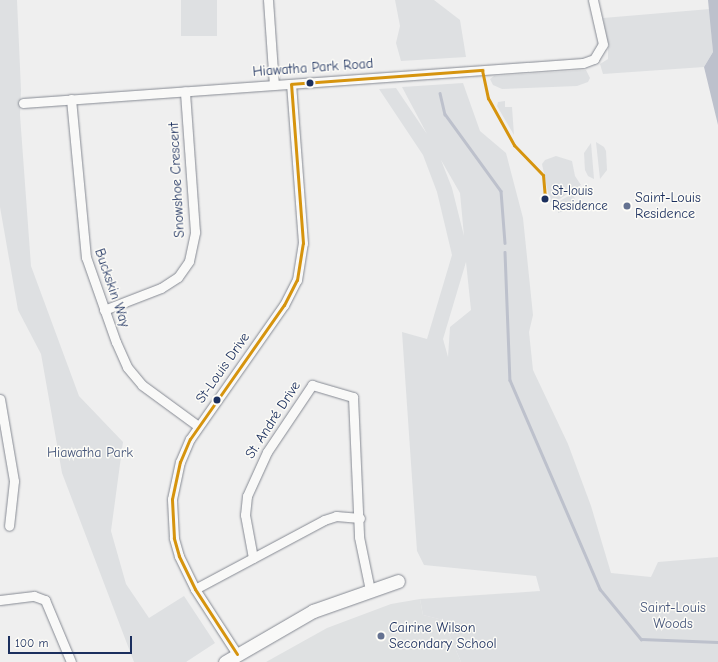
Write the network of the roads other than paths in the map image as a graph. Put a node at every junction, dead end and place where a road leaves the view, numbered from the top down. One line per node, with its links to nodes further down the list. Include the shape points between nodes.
1 (268, 0): 3 (street)
2 (593, 0): 4 (street, Hiawatha Park Road, via 602,34 600,51 594,59 584,63)
3 (274, 84): 4 (street, Hiawatha Park Road); 5 (street, Hiawatha Park Road)
4 (291, 84): 10 (street, St-Louis Drive, via 303,243 299,275 289,298)
5 (185, 91): 6 (street, Hiawatha Park Road); 8 (street, Snowshoe Crescent, via 195,232 189,261 178,277 161,288)
6 (71, 99): 7 (street, Hiawatha Park Road); 8 (street, Buckskin Way, via 82,237 88,267)
7 (23, 103)
8 (104, 310): 10 (street, Buckskin Way, via 127,367 134,376 154,395)
9 (0, 399): 12 (street, via 14,481)
10 (198, 426): 15 (street, St-Louis Drive, via 180,462 172,499 174,538 179,556)
11 (360, 518): 13 (street, via 336,516 324,520); 13 (street, St. André Drive, via 353,397 312,385 266,452 247,496 245,515); 16 (street, St. André Drive, via 359,537)
12 (9, 526)
13 (254, 558): 15 (street)
14 (398, 581): 16 (street)
15 (195, 589): 18 (street, St-Louis Drive)
16 (370, 590): 18 (street, via 312,610)
17 (0, 600): 19 (street, via 34,596 45,600)
18 (237, 654): 20 (street)
19 (71, 662)
20 (225, 662)

